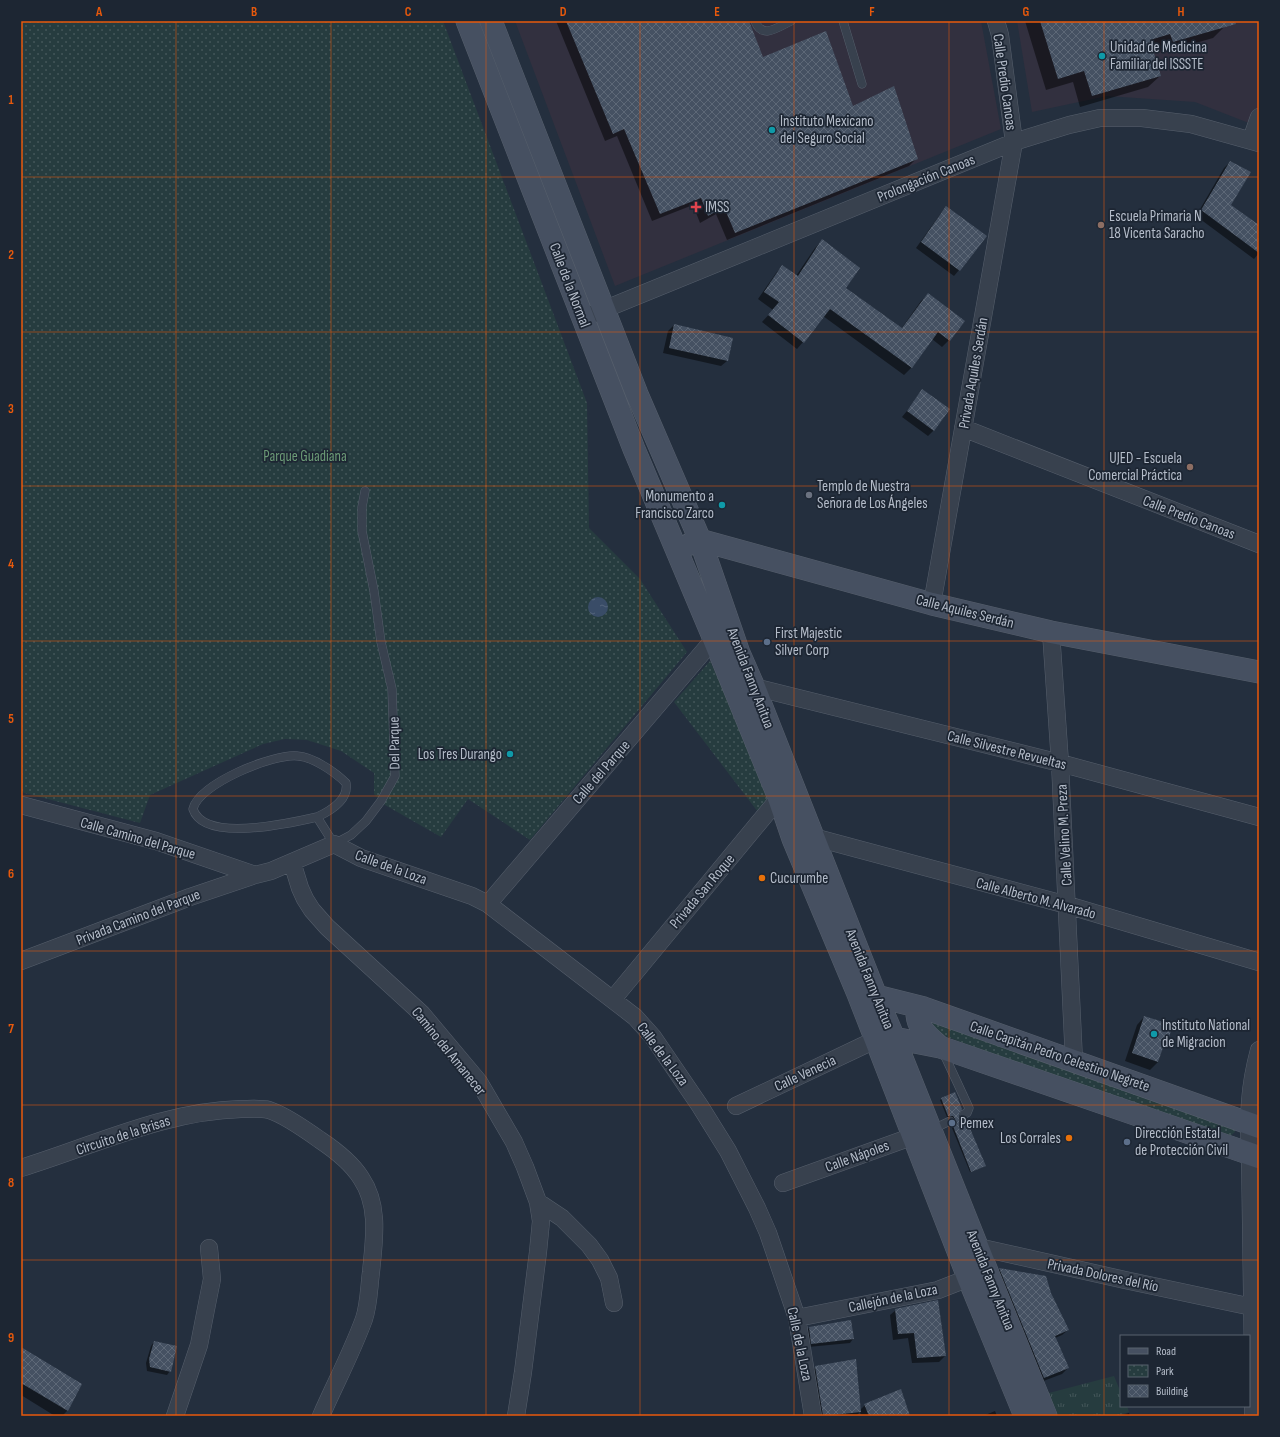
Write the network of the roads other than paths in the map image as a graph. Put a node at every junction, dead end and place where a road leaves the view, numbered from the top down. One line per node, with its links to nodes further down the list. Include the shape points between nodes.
1 (467, 21): 12 (main road, Calle de la Normal)
2 (491, 21): 11 (main road, Calle de la Normal)
3 (755, 21): 4 (lane, via 757,27 769,31)
4 (790, 21)
5 (843, 21): 7 (lane)
6 (996, 21): 10 (street, Calle Predio Canoas)
7 (862, 84)
8 (1259, 117): 9 (street)
9 (1255, 141): 10 (street, Prolongación Canoas, via 1191,124 1142,118 1100,118)
10 (1014, 142): 11 (street, Prolongación Canoas); 13 (street, Privada Aquiles Serdán)
11 (604, 309): 12 (street, Prolongación Canoas); 15 (main road, Calle de la Normal, via 637,394)
12 (583, 318): 17 (main road, Calle de la Normal)
13 (963, 428): 16 (street, Calle Predio Canoas); 18 (street, Privada Aquiles Serdán)
14 (365, 491): 30 (lane, Del Parque, via 362,531 381,642 392,689 395,776 366,821 351,835)
15 (700, 540): 17 (main road); 18 (main road, Calle Aquiles Serdán); 21 (main road, Avenida Fanny Anitua)
16 (1259, 544)
17 (675, 549): 20 (main road, Avenida Fanny Anitua)
18 (932, 604): 19 (main road, Calle Aquiles Serdán)
19 (1051, 632): 22 (main road, Calle Aquiles Serdán); 24 (street, Calle Velino M. Preza)
20 (714, 639): 21 (main road, via 729,642); 25 (main road, Avenida Fanny Anitua); 33 (street, Calle del Parque)
21 (739, 653): 23 (main road, Avenida Fanny Anitua)
22 (1259, 672)
23 (754, 687): 24 (street, Calle Silvestre Revueltas); 25 (main road, Avenida Fanny Anitua)
24 (1060, 763): 28 (street, Calle Silvestre Revueltas); 34 (street, Calle Velino M. Preza)
25 (785, 791): 29 (main road, Avenida Fanny Anitua); 37 (main road, Avenida Fanny Anitua, via 793,839); 38 (street, Privada San Roque)
26 (21, 805): 32 (street, Calle Camino del Parque, via 156,841)
27 (317, 817): 27 (lane, via 280,825 242,829 210,824 200,820 193,810 198,799 221,781 281,756 298,756 315,760 346,783 345,794 336,806); 30 (lane)
28 (1259, 817)
29 (813, 837): 34 (street, Calle Alberto M. Alvarado); 37 (main road, Avenida Fanny Anitua)
30 (334, 844): 31 (street); 33 (street, Calle de la Loza, via 361,858 472,896)
31 (292, 862): 32 (street); 52 (street, Camino del Amanecer, via 300,888 312,910 327,927 422,1014 478,1082 514,1142)
32 (255, 875): 35 (street, Privada Camino del Parque)
33 (488, 904): 38 (street, Calle de la Loza)
34 (1067, 905): 36 (street, Calle Alberto M. Alvarado); 43 (street, Calle Velino M. Preza)
35 (21, 961)
36 (1259, 962)
37 (867, 995): 39 (main road, Calle Capitán Pedro Celestino Negrete); 40 (main road, Avenida Fanny Anitua)
38 (613, 999): 59 (street, Calle de la Loza, via 635,1017 653,1037 689,1088 728,1151 768,1233)
39 (921, 1010): 40 (main road); 41 (main road, via 917,1018 919,1026); 43 (main road, Calle Capitán Pedro Celestino Negrete)
40 (886, 1035): 41 (main road, Calle Capitán Pedro Celestino Negrete); 44 (street, Calle Venecia); 48 (main road, Avenida Fanny Anitua)
41 (940, 1047): 45 (lane, via 969,1108); 49 (main road, Calle Capitán Pedro Celestino Negrete)
42 (1259, 1050): 47 (street, via 1249,1098)
43 (1074, 1061): 47 (main road, Calle Capitán Pedro Celestino Negrete)
44 (736, 1106)
45 (964, 1114)
46 (950, 1121): 48 (lane)
47 (1254, 1125): 49 (street)
48 (922, 1133): 51 (street, Calle Nápoles); 53 (main road, Avenida Fanny Anitua); 54 (main road, Avenida Fanny Anitua)
49 (1254, 1156): 58 (street)
50 (21, 1168): 61 (street, Circuito de la Brisas, via 144,1125 206,1111 241,1109 268,1110 291,1121 336,1151 361,1177 366,1186 373,1205 375,1225 364,1318)
51 (783, 1183)
52 (538, 1202): 57 (street, via 562,1218 589,1245 610,1278); 62 (street, Camino del Amanecer, via 541,1221 538,1252)
53 (955, 1242): 54 (street, Privada Dolores del Río); 56 (main road, Avenida Fanny Anitua)
54 (977, 1247): 56 (main road, Avenida Fanny Anitua); 58 (street, Privada Dolores del Río)
55 (209, 1248): 60 (street, via 212,1279 207,1304 198,1345)
56 (977, 1274): 59 (street, Callejón de la Loza, via 938,1290); 64 (main road, Avenida Fanny Anitua); 65 (main road, Avenida Fanny Anitua)
57 (614, 1304)
58 (1252, 1306): 66 (street)
59 (798, 1318): 63 (street, Calle de la Loza)
60 (175, 1416)
61 (320, 1416)
62 (516, 1416)
63 (813, 1416)
64 (1025, 1416)
65 (1046, 1416)
66 (1253, 1416)

